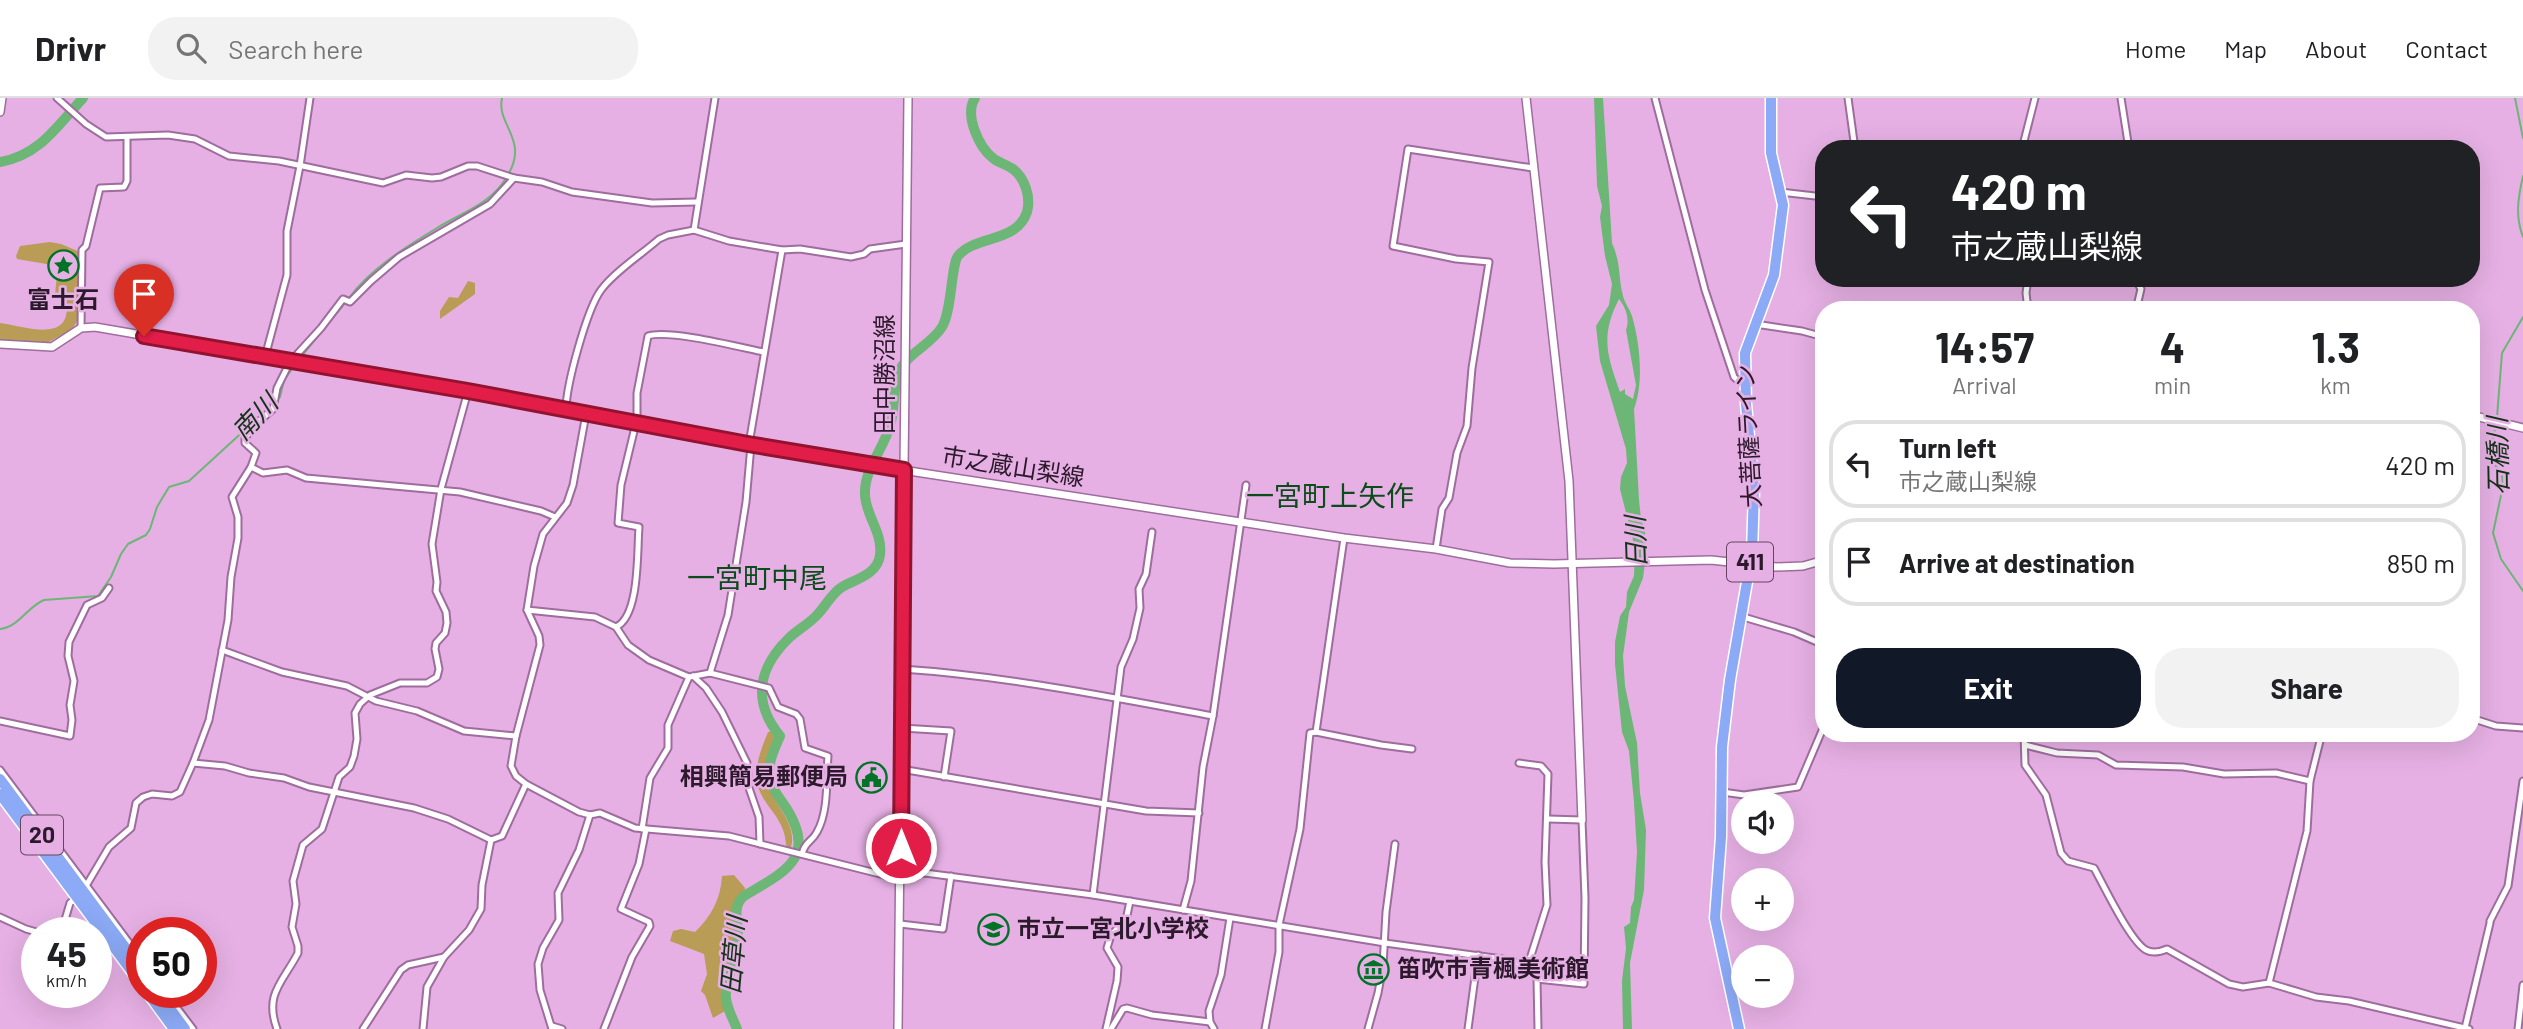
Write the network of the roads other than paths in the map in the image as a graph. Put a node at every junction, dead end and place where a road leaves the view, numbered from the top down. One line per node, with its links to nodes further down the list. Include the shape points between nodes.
1 (2, 98): 12 (main road)
2 (57, 98): 13 (street, via 106,137)
3 (310, 98): 17 (street)
4 (715, 98): 22 (street)
5 (908, 98): 24 (main road, 田中勝沼線)
6 (1526, 98): 18 (main road)
7 (1655, 98): 33 (street, via 1705,290 1734,377)
8 (1771, 98): 20 (highway, 大菩薩ライン / 411, via 1771,153)
9 (1848, 98): 14 (street)
10 (2035, 98): 15 (street)
11 (2121, 98): 16 (street)
12 (0, 112)
13 (127, 137): 17 (street, via 195,139 229,156); 27 (street, via 127,181 124,187 100,188 82,250)
14 (1854, 140)
15 (2024, 140)
16 (2128, 140)
17 (300, 166): 19 (street, via 383,183 405,175 441,177 468,166); 31 (street, via 287,231 287,275)
18 (1533, 168): 49 (street, via 1408,149 1393,246 1489,262 1467,426 1449,498 1442,509); 51 (main road, via 1567,463)
19 (514, 178): 22 (street, via 652,203); 32 (street, via 490,204 399,257 347,300)
20 (1780, 192): 21 (street); 26 (highway, 大菩薩ライン / 411, via 1783,205 1774,275)
21 (1815, 196)
22 (697, 202): 23 (street)
23 (694, 230): 25 (street); 35 (street, via 659,239 600,291 566,391)
24 (906, 244): 25 (street, via 851,257); 42 (main road, 田中勝沼線)
25 (782, 250): 30 (street)
26 (1755, 324): 28 (street); 33 (highway, 大菩薩ライン / 411, via 1745,352)
27 (81, 328): 29 (main road, via 52,347); 31 (main road, 市之蔵山梨線)
28 (1815, 335)
29 (0, 344)
30 (763, 352): 38 (street, via 708,340 648,336); 40 (street)
31 (265, 357): 32 (main road, 市之蔵山梨線)
32 (294, 362): 34 (main road, 市之蔵山梨線); 41 (street, via 277,388 273,409 245,438 256,453)
33 (1746, 387): 52 (highway, 大菩薩ライン / 411, via 1754,489)
34 (468, 391): 35 (main road, 市之蔵山梨線); 44 (street)
35 (566, 410): 36 (main road, 市之蔵山梨線)
36 (586, 414): 38 (main road, 市之蔵山梨線); 45 (street, via 573,485 567,503)
37 (2480, 417): 39 (main road)
38 (636, 423): 40 (main road, 市之蔵山梨線); 56 (street, via 621,485 618,523 639,527 634,595 627,619)
39 (2523, 428)
40 (750, 444): 42 (main road, 市之蔵山梨線); 60 (street, via 728,615)
41 (251, 467): 44 (street, via 263,473 287,470 328,481); 58 (street, via 232,497 238,517 237,538)
42 (904, 470): 46 (main road, 市之蔵山梨線); 59 (main road, 田中勝沼線)
43 (1246, 485): 46 (street)
44 (441, 489): 45 (street); 62 (street, via 432,554 436,591 447,623 436,643 437,677 427,683 400,683)
45 (555, 517): 54 (street, via 539,544)
46 (1241, 521): 48 (main road, 市之蔵山梨線); 64 (street)
47 (1152, 532): 63 (street, via 1139,589 1140,608 1121,667)
48 (1344, 538): 49 (main road, 市之蔵山梨線); 69 (street)
49 (1436, 549): 51 (main road, 市之蔵山梨線, via 1510,563)
50 (1815, 562): 52 (main road, 市之蔵山梨線)
51 (1573, 563): 52 (main road, 市之蔵山梨線, via 1711,560); 92 (main road)
52 (1750, 565): 55 (highway, 大菩薩ライン / 411)
53 (109, 588): 65 (street, via 102,598 87,605 69,642 74,681 71,736)
54 (527, 610): 56 (street, via 595,617); 70 (street, via 540,645)
55 (1740, 616): 57 (street); 86 (highway, 大菩薩ライン / 411, via 1722,747)
56 (616, 627): 61 (street, via 628,645 649,660)
57 (1815, 641)
58 (222, 650): 62 (street, via 282,672 347,686); 77 (street, via 209,720)
59 (902, 670): 63 (street, via 1035,683); 67 (main road, 田中勝沼線)
60 (710, 673): 61 (street); 97 (street, via 769,688 778,707 800,719 805,748 828,756 824,810 817,833 804,844)
61 (691, 676): 93 (street, via 668,725 668,748 650,778); 95 (street, via 706,688 722,712 747,763)
62 (367, 697): 70 (street, via 464,731); 85 (street, via 355,713 355,756)
63 (1117, 700): 64 (street); 88 (street)
64 (1213, 716): 89 (street)
65 (0, 721)
66 (2480, 721): 68 (street)
67 (902, 728): 78 (main road, 田中勝沼線); 80 (street, via 951,731)
68 (2523, 728)
69 (1316, 732): 75 (street); 108 (street, via 1310,733 1300,829)
70 (516, 736): 84 (street, via 511,766)
71 (1817, 742): 86 (street, via 1798,787 1744,795)
72 (2025, 742): 74 (street)
73 (2320, 742): 82 (street)
74 (2025, 746): 82 (street, via 2098,755 2116,765 2183,767 2224,774 2276,773); 118 (street, via 2025,765 2046,795 2061,853 2068,861 2094,868 2145,949 2158,953 2167,949 2230,984)
75 (1412, 749)
76 (1519, 763): 91 (street, via 1541,766 1548,774)
77 (193, 764): 85 (street, via 225,766); 100 (street, via 180,792 152,794 136,803 131,828 109,847)
78 (901, 769): 80 (street); 98 (main road, 田中勝沼線)
79 (0, 770): 100 (street)
80 (944, 777): 88 (street)
81 (0, 779): 100 (highway, 20)
82 (2310, 781): 118 (street, via 2307,831)
83 (2523, 781): 125 (street, via 2508,886 2490,922)
84 (526, 783): 90 (street); 94 (street, via 502,836)
85 (334, 792): 94 (street, via 414,808); 129 (street, via 322,829 303,845 293,881 292,927 298,953 273,993)
86 (1722, 792): 141 (highway, 大菩薩ライン / 411, via 1716,928)
87 (0, 794): 100 (highway, 20)
88 (1102, 802): 89 (street, via 1146,811); 101 (street)
89 (1199, 813): 103 (street)
90 (590, 815): 93 (street); 124 (street, via 558,893 559,920 538,964 540,990)
91 (1548, 819): 92 (street); 116 (street, via 1547,905)
92 (1583, 820): 117 (street, via 1584,984)
93 (644, 829): 95 (street, via 729,836); 133 (street, via 639,864 621,909 650,926 632,957)
94 (491, 840): 114 (street, via 481,909)
95 (760, 844): 97 (street)
96 (1395, 844): 111 (street)
97 (801, 854): 98 (street, via 888,876)
98 (901, 875): 99 (street); 107 (main road, 田中勝沼線)
99 (951, 876): 101 (street); 107 (street, via 943,929)
100 (82, 892): 105 (street, via 70,903); 110 (street); 112 (highway, 20); 115 (highway, 20)
101 (1093, 895): 102 (street)
102 (1130, 901): 103 (street); 135 (street, via 1126,920 1107,948 1118,967)
103 (1183, 910): 106 (street)
104 (0, 917): 109 (street)
105 (66, 917)
106 (1230, 918): 108 (street); 123 (street)
107 (900, 924): 134 (main road, 田中勝沼線)
108 (1279, 925): 111 (street); 137 (street, via 1279,952)
109 (21, 927)
110 (126, 942)
111 (1385, 943): 113 (street); 138 (street)
112 (126, 949)
113 (1478, 955): 116 (street); 139 (street)
114 (444, 957): 130 (street, via 401,970); 131 (street, via 427,987)
115 (126, 960)
116 (1528, 965): 117 (street)
117 (1538, 979): 140 (street)
118 (2269, 983): 125 (street)
119 (2523, 985): 142 (street)
120 (159, 1008): 126 (highway)
121 (170, 1008): 127 (highway)
122 (177, 1008): 128 (street)
123 (1210, 1022): 135 (street, via 1127,1007); 136 (street)
124 (552, 1028): 132 (street)
125 (2467, 1028)
126 (174, 1029)
127 (185, 1029)
128 (192, 1029)
129 (277, 1029)
130 (363, 1029)
131 (423, 1029)
132 (562, 1029)
133 (604, 1029)
134 (898, 1029)
135 (1109, 1029)
136 (1214, 1029)
137 (1265, 1029)
138 (1368, 1029)
139 (1468, 1029)
140 (1538, 1029)
141 (1739, 1029)
142 (2518, 1029)

